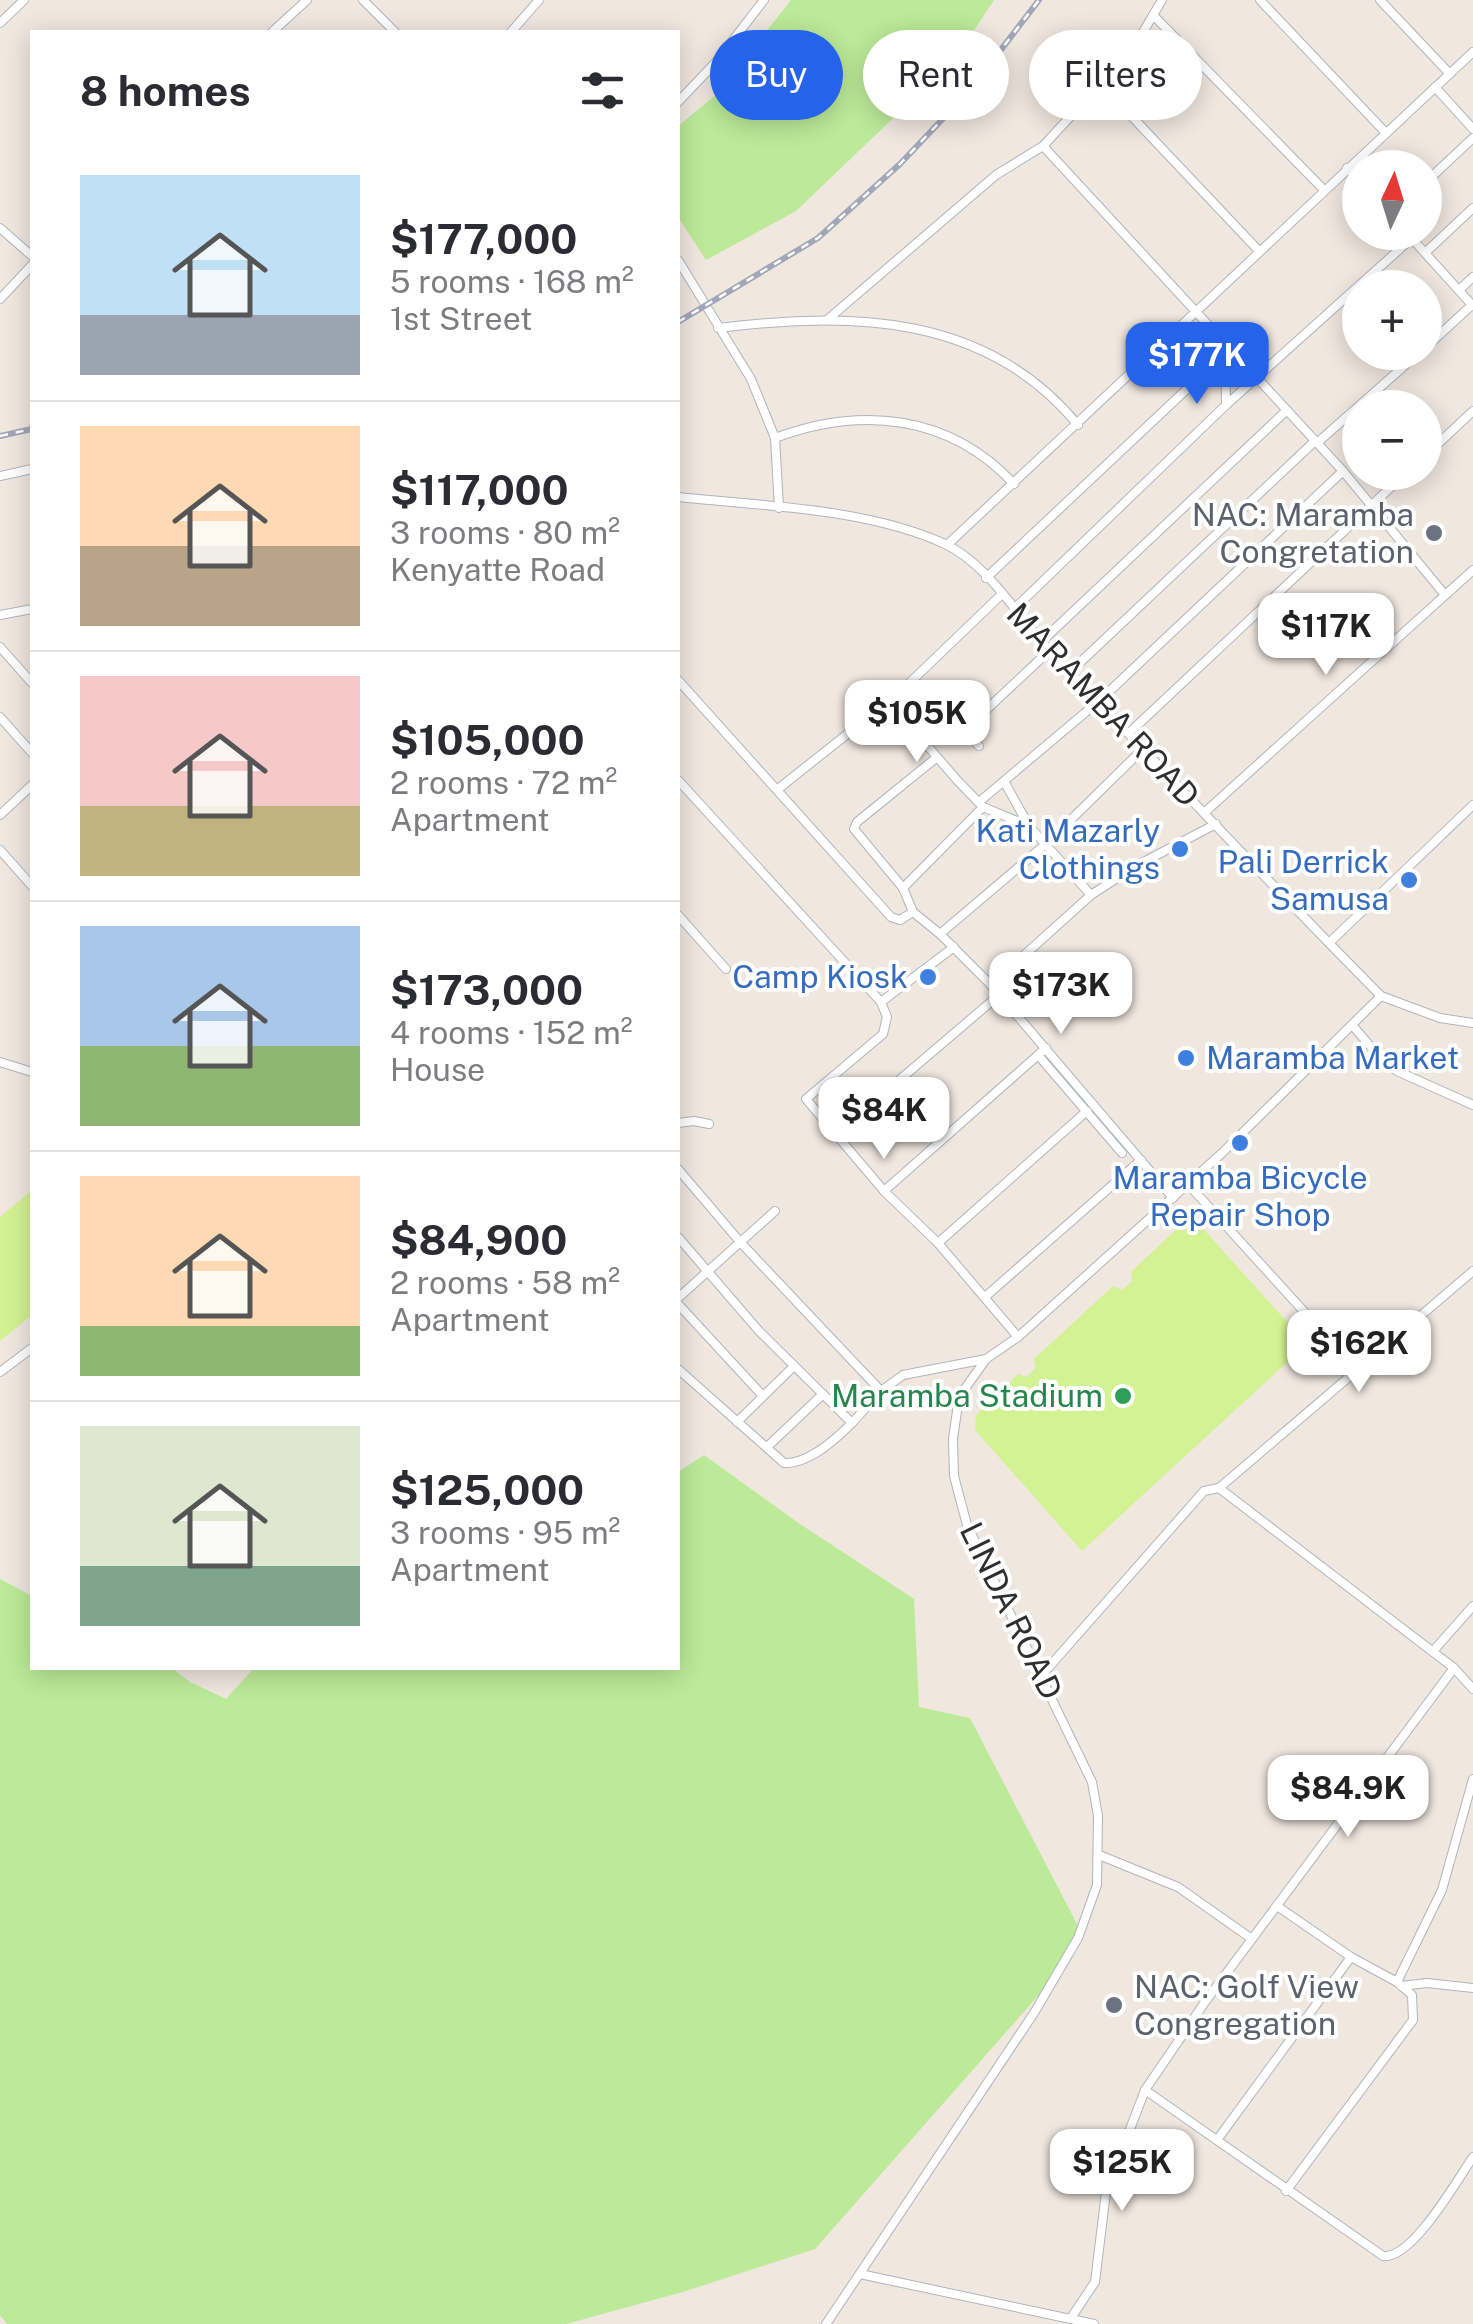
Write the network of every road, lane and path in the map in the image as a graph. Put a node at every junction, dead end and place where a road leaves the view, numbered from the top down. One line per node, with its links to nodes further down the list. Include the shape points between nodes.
1 (24, 0): 10 (street)
2 (307, 0): 11 (street)
3 (364, 0): 12 (street)
4 (539, 0): 13 (street)
5 (764, 0): 18 (street)
6 (1162, 0): 9 (street)
7 (1260, 0): 22 (street)
8 (1380, 0): 16 (street)
9 (1155, 17): 14 (street); 28 (street)
10 (0, 22)
11 (274, 30)
12 (393, 30)
13 (512, 30)
14 (1146, 30)
15 (1473, 52): 16 (street)
16 (1450, 74): 17 (street)
17 (1434, 88): 21 (street); 22 (street)
18 (680, 100)
19 (1068, 120): 24 (street)
20 (1135, 120): 32 (street)
21 (1473, 129)
22 (1385, 132): 25 (street)
23 (1473, 138): 26 (street)
24 (1043, 146): 41 (street); 42 (street, via 996,175)
25 (1366, 150)
26 (1442, 167)
27 (1342, 173): 28 (street)
28 (1324, 189): 32 (street)
29 (1473, 208): 33 (street)
30 (0, 228): 34 (street)
31 (1393, 250): 48 (street)
32 (1259, 251): 41 (street)
33 (1426, 252): 38 (street)
34 (30, 254)
35 (680, 263): 43 (street)
36 (30, 267): 39 (street)
37 (1473, 277): 38 (street)
38 (1459, 290): 40 (street)
39 (0, 299)
40 (1473, 306): 44 (street)
41 (1194, 312): 45 (street); 52 (street)
42 (828, 320): 43 (street); 52 (street, via 902,325 962,341 1038,382)
43 (718, 328): 53 (street, via 751,379)
44 (1442, 333)
45 (1225, 341): 46 (street); 48 (street)
46 (1226, 368): 49 (street); 68 (street, via 1197,380)
47 (1400, 370): 55 (street)
48 (1258, 378): 49 (street); 50 (street)
49 (1226, 406): 71 (street)
50 (1287, 410): 55 (street); 74 (street)
51 (1473, 411): 54 (street)
52 (1078, 425): 60 (street)
53 (774, 438): 60 (street, via 842,420 915,425 963,443); 65 (street)
54 (1442, 440)
55 (1316, 442): 57 (street); 77 (street)
56 (30, 469): 59 (street)
57 (1342, 470)
58 (1342, 472): 81 (street)
59 (0, 476)
60 (1014, 484): 66 (street)
61 (1359, 490): 64 (street)
62 (1388, 490): 64 (street)
63 (680, 496): 65 (street, MARAMBA ROAD)
64 (1372, 506): 70 (street); 83 (street)
65 (779, 508): 66 (street, MARAMBA ROAD, via 878,522)
66 (947, 545): 68 (street, MARAMBA ROAD)
67 (1473, 570): 70 (street)
68 (986, 578): 69 (street, MARAMBA ROAD)
69 (1002, 595): 71 (street, MARAMBA ROAD); 80 (street)
70 (1444, 595): 94 (street)
71 (1014, 608): 74 (street, MARAMBA ROAD)
72 (30, 609): 73 (street)
73 (0, 615)
74 (1042, 641): 76 (street, MARAMBA ROAD)
75 (0, 647): 78 (street)
76 (1050, 650): 77 (street, MARAMBA ROAD); 84 (street, via 969,726)
77 (1071, 670): 81 (street, MARAMBA ROAD)
78 (30, 681)
79 (680, 682): 91 (street)
80 (900, 693): 87 (street); 91 (street)
81 (1100, 702): 83 (street, MARAMBA ROAD); 89 (street)
82 (0, 717): 86 (street)
83 (1129, 733): 85 (street, MARAMBA ROAD)
84 (979, 746)
85 (1144, 748): 94 (street, MARAMBA ROAD); 99 (street)
86 (30, 751)
87 (936, 758): 92 (street); 102 (street, via 854,829)
88 (680, 782): 113 (street)
89 (1005, 782): 92 (street); 98 (street)
90 (30, 787): 95 (street)
91 (778, 789): 104 (street, via 891,917)
92 (981, 804): 98 (street); 102 (street)
93 (1469, 808): 96 (street); 107 (street)
94 (1204, 813): 97 (street, MARAMBA ROAD)
95 (0, 816)
96 (1473, 820)
97 (1216, 824): 103 (street); 107 (street, MARAMBA ROAD)
98 (1030, 826): 99 (street)
99 (1047, 843): 103 (street); 106 (street)
100 (0, 850): 101 (street)
101 (30, 884)
102 (903, 888): 104 (street)
103 (1090, 896): 110 (street)
104 (913, 912): 106 (street)
105 (682, 926): 109 (street)
106 (940, 934): 108 (street)
107 (1329, 943): 112 (street, MARAMBA ROAD)
108 (954, 947): 110 (street); 113 (street)
109 (726, 969)
110 (991, 986): 111 (street)
111 (999, 996): 116 (street); 123 (street)
112 (1381, 996): 114 (street, MARAMBA ROAD, via 1440,1018); 115 (street, LINDA ROAD)
113 (881, 1002): 123 (street, via 887,1017 883,1034 806,1099)
114 (1473, 1022)
115 (1353, 1026): 119 (street, via 1398,1071); 127 (street, LINDA ROAD)
116 (1042, 1052): 120 (street); 125 (street); 128 (street)
117 (0, 1062): 118 (street)
118 (30, 1071)
119 (1473, 1105)
120 (1086, 1111): 124 (street); 133 (street)
121 (680, 1123): 122 (street)
122 (709, 1124)
123 (836, 1134): 128 (street)
124 (1122, 1153)
125 (1140, 1160): 129 (street); 136 (street)
126 (680, 1170): 132 (street)
127 (1188, 1184): 129 (street, LINDA ROAD); 144 (street)
128 (884, 1190): 133 (street)
129 (1172, 1198): 139 (street, LINDA ROAD)
130 (776, 1211): 132 (street)
131 (680, 1239): 134 (street)
132 (742, 1242): 134 (street); 146 (street)
133 (938, 1243): 136 (street)
134 (708, 1271): 137 (street); 142 (street)
135 (1473, 1271): 144 (street)
136 (985, 1297): 139 (street)
137 (680, 1299)
138 (680, 1303): 148 (street)
139 (1018, 1337): 141 (street, LINDA ROAD)
140 (30, 1350): 145 (street)
141 (986, 1359): 146 (street, via 914,1371); 156 (street, LINDA ROAD, via 959,1397 954,1476 967,1526)
142 (794, 1366): 147 (street); 148 (street)
143 (680, 1371): 149 (street)
144 (1358, 1371): 152 (street)
145 (0, 1372)
146 (881, 1392): 150 (street)
147 (823, 1394): 150 (street); 151 (street)
148 (763, 1396): 149 (street)
149 (737, 1422): 151 (street)
150 (852, 1422): 151 (street, via 796,1462 784,1463)
151 (767, 1448)
152 (1219, 1488): 154 (street); 156 (street, via 1204,1490)
153 (1473, 1606): 154 (street)
154 (1434, 1650): 155 (street)
155 (1454, 1668): 157 (street); 160 (street)
156 (1042, 1675): 159 (street, LINDA ROAD, via 1092,1782)
157 (1473, 1689)
158 (1473, 1779): 163 (street, via 1442,1890)
159 (1099, 1855): 161 (street, via 1178,1887); 169 (street, LINDA ROAD, via 1093,1903 1078,1938)
160 (1277, 1906): 161 (street); 162 (street)
161 (1252, 1938): 165 (street)
162 (1351, 1957): 163 (street); 166 (street)
163 (1399, 1984): 164 (street); 168 (street, via 1412,1994 1413,2020)
164 (1473, 1988)
165 (1144, 2090): 166 (street); 170 (street, via 1106,2192 1095,2282)
166 (1217, 2140): 168 (street)
167 (1473, 2157): 168 (street, via 1421,2232 1391,2257)
168 (1286, 2191)
169 (860, 2274): 170 (street); 171 (street, LINDA ROAD)
170 (1071, 2318): 172 (street)
171 (826, 2324)
172 (1094, 2324)

